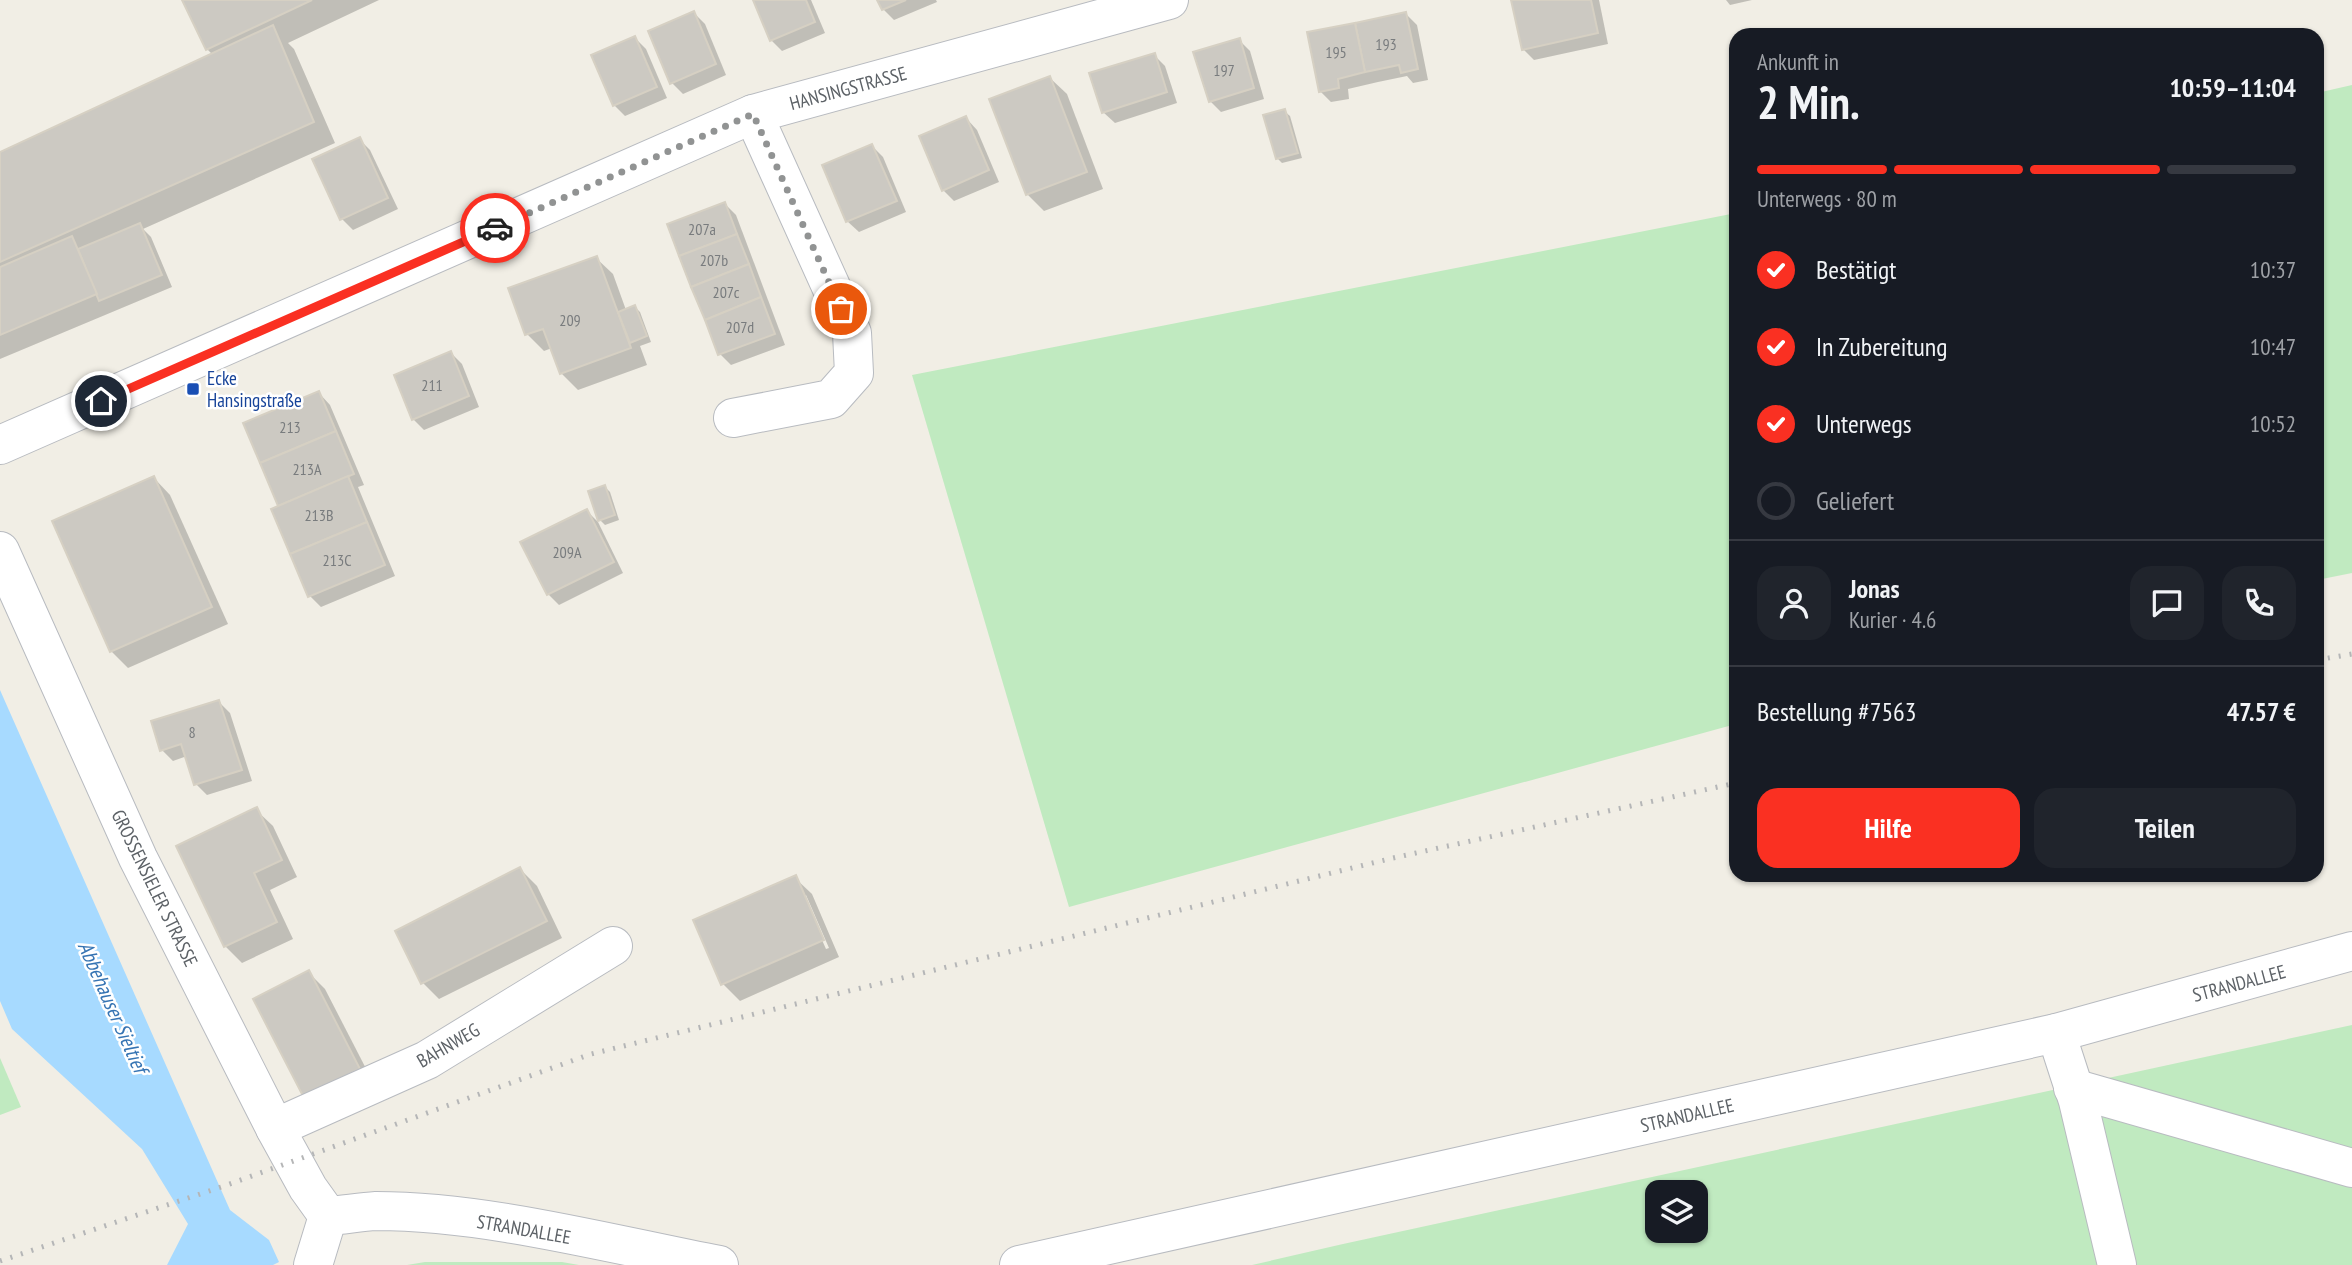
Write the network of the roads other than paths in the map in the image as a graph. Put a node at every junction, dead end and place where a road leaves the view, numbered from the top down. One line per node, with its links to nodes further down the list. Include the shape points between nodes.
1 (1169, 0): 2 (street, HANSINGSTRASSE)
2 (753, 114): 3 (street, via 852,333 854,373 831,399); 4 (street, HANSINGSTRASSE)
3 (733, 418)
4 (0, 445)
5 (0, 551): 10 (street, GROSSENSIELER STRASSE, via 138,858)
6 (613, 946): 10 (street, BAHNWEG, via 427,1060)
7 (2352, 951): 8 (street, STRANDALLEE)
8 (2056, 1032): 9 (street); 15 (street, STRANDALLEE)
9 (2073, 1088): 11 (street); 16 (street)
10 (275, 1128): 12 (street, GROSSENSIELER STRASSE, via 307,1188)
11 (2352, 1168)
12 (328, 1216): 13 (street); 14 (street, STRANDALLEE, via 374,1211 505,1223)
13 (313, 1265)
14 (719, 1265)
15 (1019, 1265)
16 (2117, 1265)

